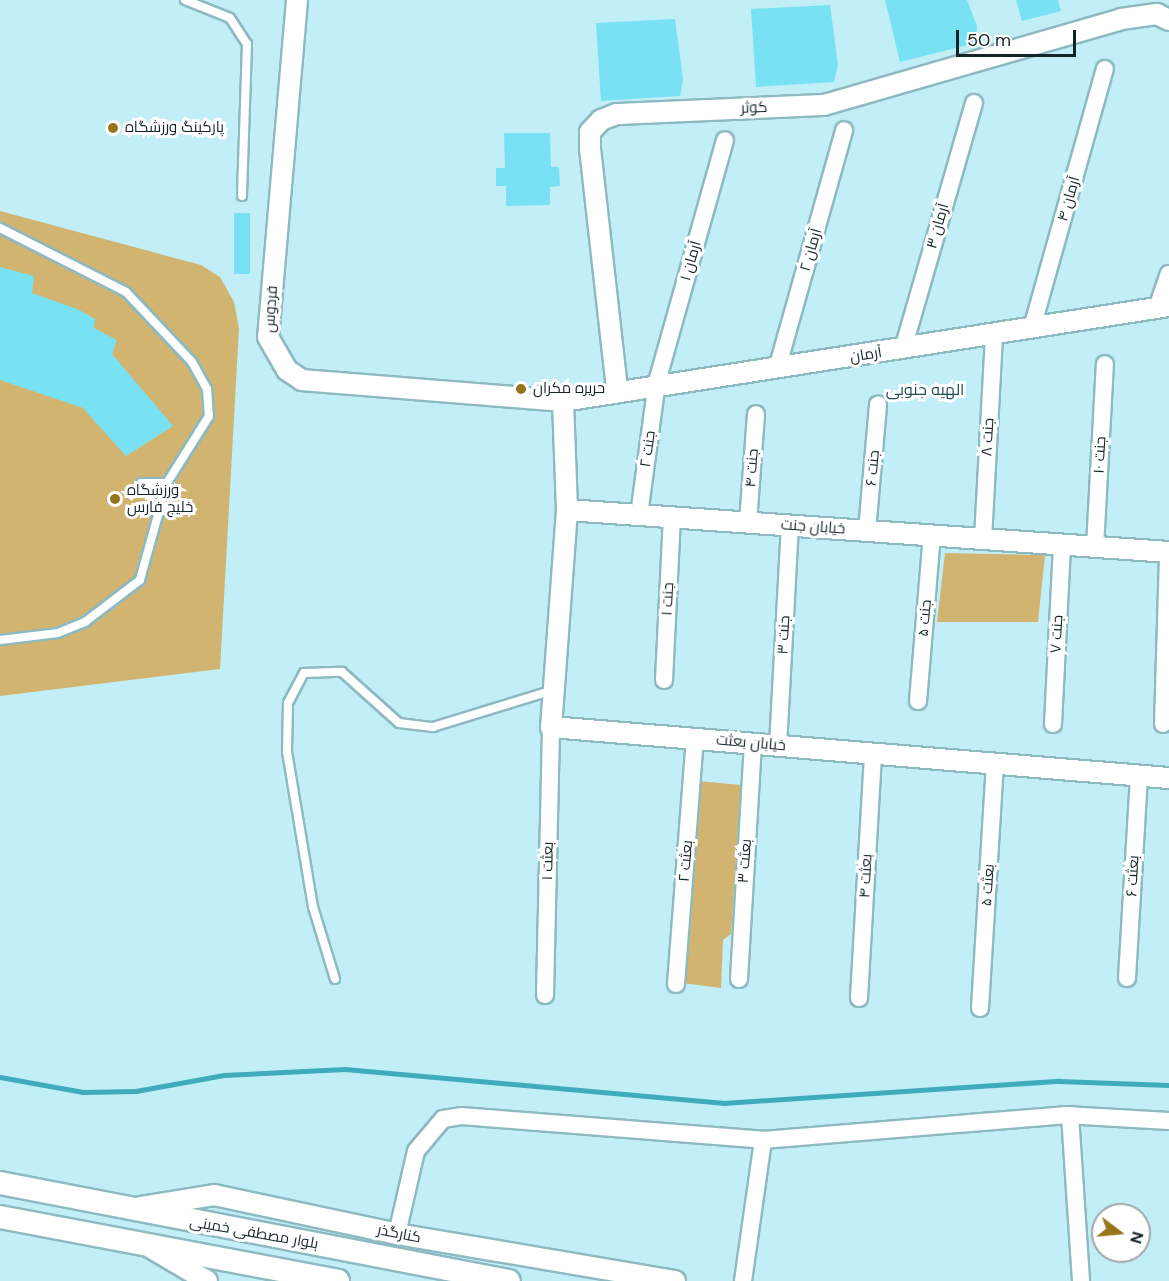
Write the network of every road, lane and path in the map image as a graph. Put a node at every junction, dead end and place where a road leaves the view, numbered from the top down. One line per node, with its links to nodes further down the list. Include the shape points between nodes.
1 (185, 0): 8 (lane, via 230,18 247,44)
2 (297, 0): 19 (street, فردوس, via 268,337 274,353 287,370 318,384)
3 (1169, 20): 18 (street, کوثر, via 1157,14 1121,19 824,105 617,114 601,120 590,132 590,149)
4 (1105, 69): 12 (street, آرمان ۴)
5 (974, 103): 14 (street, آرمان ۳)
6 (844, 130): 16 (street, آرمان ۲)
7 (725, 140): 17 (street, آرمان ۱)
8 (242, 196)
9 (0, 228): 23 (lane, via 126,292 192,362 207,389 209,416)
10 (1169, 274): 11 (street)
11 (1163, 307): 12 (street, آرمان)
12 (1032, 328): 13 (street, آرمان)
13 (994, 335): 14 (street, آرمان); 31 (street, جنت ۸)
14 (903, 349): 16 (street, آرمان)
15 (1105, 364): 33 (street, جنت ۱۰)
16 (777, 369): 17 (street, آرمان)
17 (657, 382): 18 (street, آرمان); 25 (street, جنت ۲)
18 (617, 389): 19 (street, آرمان)
19 (563, 400): 24 (street)
20 (878, 405): 29 (street, جنت ۶)
21 (756, 414): 27 (street, جنت ۴)
22 (141, 483): 23 (lane)
23 (167, 483): 35 (lane, via 140,580 85,622 58,633)
24 (567, 510): 25 (street, خیابان جنت); 37 (street)
25 (639, 515): 26 (street, خیابان جنت)
26 (672, 518): 27 (street, خیابان جنت); 36 (street, جنت ۱)
27 (748, 523): 28 (street, خیابان جنت)
28 (790, 525): 29 (street, خیابان جنت); 44 (street, جنت ۳)
29 (867, 531): 30 (street, خیابان جنت)
30 (932, 536): 31 (street, خیابان جنت); 38 (street, جنت ۵)
31 (983, 539): 32 (street, خیابان جنت)
32 (1062, 545): 33 (street, خیابان جنت); 39 (street, جنت ۷)
33 (1095, 547): 34 (street, خیابان جنت)
34 (1169, 552): 40 (street)
35 (0, 640)
36 (664, 680)
37 (553, 690): 41 (street); 50 (lane, via 432,727 399,723 342,672 304,673 288,703 286,751 313,907)
38 (918, 701)
39 (1053, 724)
40 (1163, 724)
41 (551, 727): 42 (street, خیابان بعثت); 53 (street, بعثت ۱)
42 (695, 739): 43 (street, خیابان بعثت); 52 (street, بعثت ۲)
43 (753, 744): 44 (street, خیابان بعثت); 51 (street, بعثت ۳)
44 (777, 746): 45 (street, خیابان بعثت)
45 (873, 753): 46 (street, خیابان بعثت); 54 (street, بعثت ۴)
46 (995, 763): 47 (street, خیابان بعثت); 55 (street, بعثت ۵)
47 (1139, 774): 48 (street, خیابان بعثت); 49 (street, بعثت ۶)
48 (1169, 778)
49 (1127, 978)
50 (335, 979)
51 (739, 979)
52 (676, 984)
53 (545, 995)
54 (859, 999)
55 (980, 1008)
56 (1070, 1115): 57 (street); 58 (street); 69 (street)
57 (1169, 1121)
58 (763, 1140): 62 (street, via 461,1116 443,1119 416,1151); 68 (street)
59 (0, 1183): 60 (main road, بلوار مصطفی خمینی)
60 (124, 1210): 62 (street, کنارگذر, via 214,1195); 66 (main road, بلوار مصطفی خمینی)
61 (0, 1217): 63 (main road, بلوار مصطفی خمینی)
62 (397, 1234): 67 (street, کنارگذر)
63 (144, 1244): 64 (street); 65 (main road, بلوار مصطفی خمینی)
64 (207, 1281)
65 (338, 1281)
66 (509, 1281)
67 (675, 1281)
68 (743, 1281)
69 (1081, 1281)

